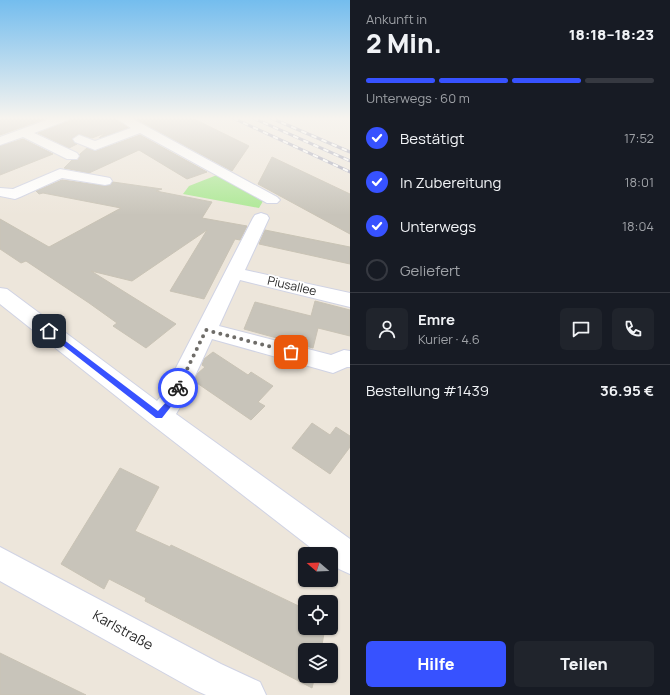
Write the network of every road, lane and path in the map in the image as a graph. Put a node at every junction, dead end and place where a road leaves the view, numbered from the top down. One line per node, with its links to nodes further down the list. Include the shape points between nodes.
1 (61, 150): 3 (street)
2 (182, 150): 6 (street)
3 (72, 156)
4 (105, 181): 5 (street, via 60,173 15,194)
5 (0, 192)
6 (272, 200)
7 (261, 218): 8 (street)
8 (236, 266): 10 (street, Piusallee); 11 (street)
9 (0, 294): 13 (street)
10 (350, 300)
11 (206, 330): 12 (street, via 333,364 344,358); 13 (street, via 171,402)
12 (350, 359)
13 (159, 416): 14 (street)
14 (350, 558)
15 (0, 563): 16 (street, Karlstraße, via 201,673)
16 (247, 695)

